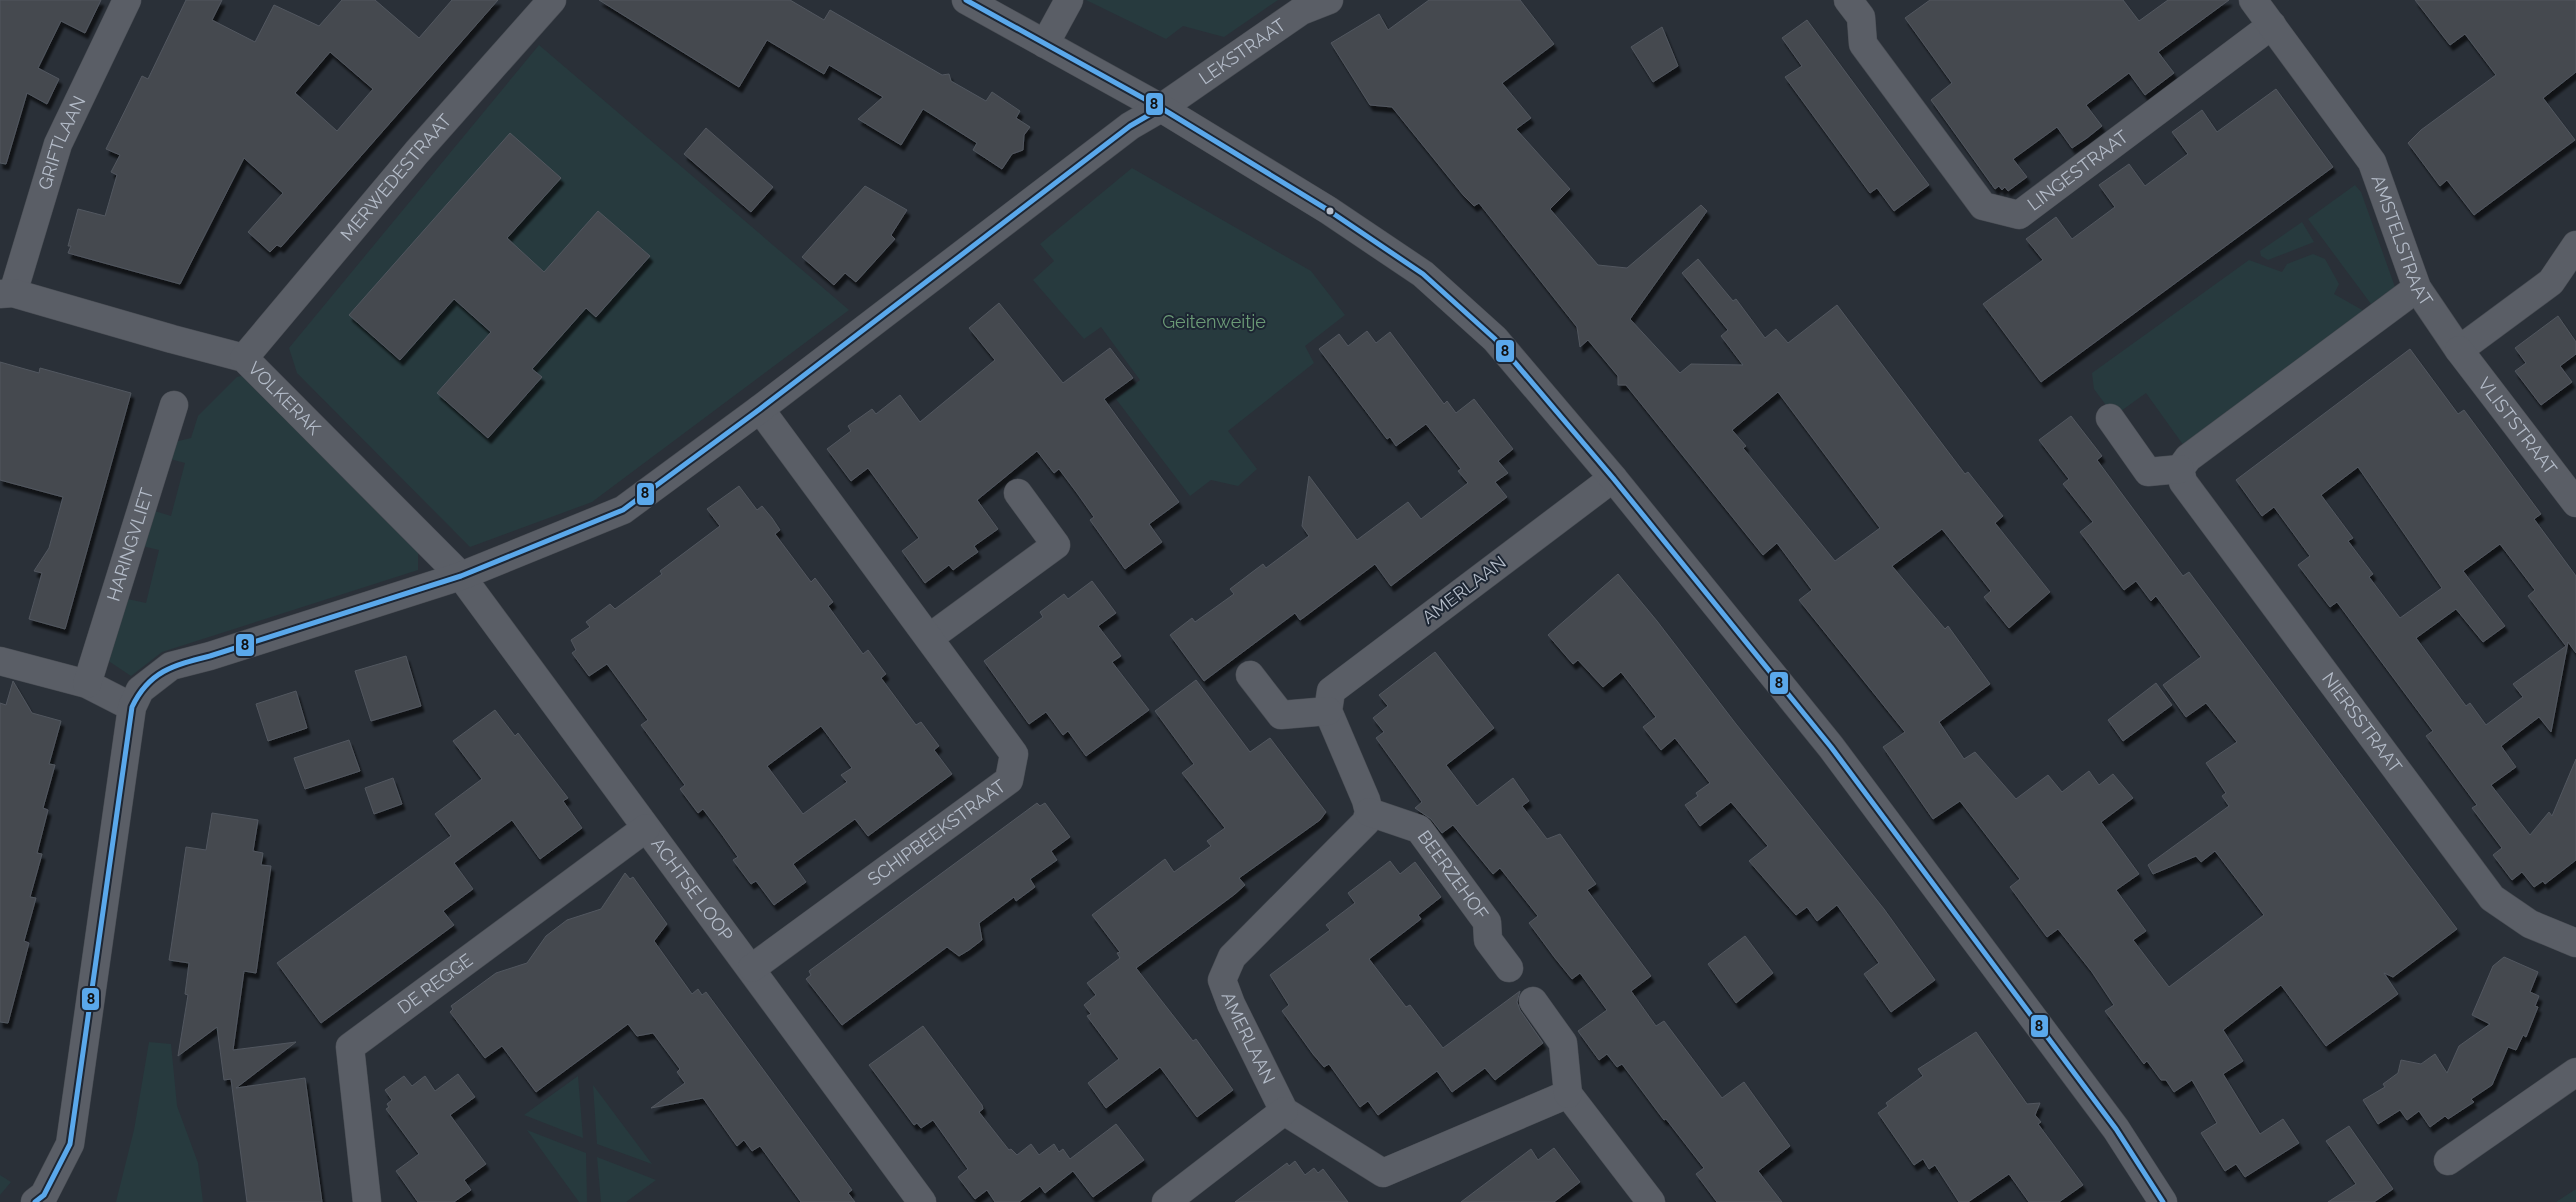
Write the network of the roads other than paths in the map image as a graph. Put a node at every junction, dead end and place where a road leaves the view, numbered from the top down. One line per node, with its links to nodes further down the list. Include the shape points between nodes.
1 (127, 0): 13 (street, GRIFTLAAN, via 58,144)
2 (552, 0): 15 (street, MERWEDESTRAAT, via 417,152)
3 (966, 0): 9 (street)
4 (1069, 0): 9 (street)
5 (1328, 0): 10 (street, LEKSTRAAT, via 1301,11)
6 (1848, 0): 8 (street, LINGESTRAAT, via 1861,18 1863,44 1983,206 2019,215)
7 (2253, 0): 8 (street, AMSTELSTRAAT)
8 (2272, 25): 12 (street, AMSTELSTRAAT, via 2372,162)
9 (1045, 44): 10 (street)
10 (1162, 108): 17 (street, LEKSTRAAT, via 1130,126); 20 (street, via 1328,210 1423,274 1496,339)
11 (2576, 245): 14 (street, via 2552,282)
12 (2417, 288): 14 (street, AMSTELSTRAAT); 19 (street, via 2188,458)
13 (6, 294): 15 (street, VOLKERAK)
14 (2459, 350): 22 (street, VLISTSTRAAT)
15 (244, 358): 23 (street, VOLKERAK)
16 (174, 405): 27 (street, HARINGVLIET)
17 (760, 410): 23 (street, LEKSTRAAT, via 623,510); 24 (street, SCHIPBEEKSTRAAT)
18 (2110, 418): 19 (street, via 2148,472)
19 (2180, 469): 32 (street, NIERSSTRAAT, via 2183,482 2492,898 2530,924)
20 (1613, 478): 29 (street, AMERLAAN, via 1331,691); 45 (street, via 1831,747 2116,1129)
21 (1018, 493): 24 (street, via 1056,545)
22 (2576, 503)
23 (461, 576): 28 (street, LEKSTRAAT, via 171,666 140,690); 31 (street, ACHTSE LOOP)
24 (929, 638): 33 (street, SCHIPBEEKSTRAAT, via 1014,754 1009,780)
25 (0, 661): 27 (street)
26 (1250, 675): 29 (street, via 1281,715)
27 (87, 684): 28 (street)
28 (132, 707): 41 (street, via 70,1144 44,1195)
29 (1328, 711): 30 (street)
30 (1369, 812): 34 (street, BEERZEHOF, via 1419,829 1487,922 1488,940); 38 (street, AMERLAAN, via 1366,822 1232,957 1222,980)
31 (646, 828): 33 (street, ACHTSE LOOP); 42 (street, DE REGGE, via 350,1047)
32 (2576, 943)
33 (752, 968): 40 (street, ACHTSE LOOP)
34 (1509, 968)
35 (1533, 1001): 37 (street, via 1563,1043)
36 (2576, 1072): 39 (street)
37 (1568, 1094): 38 (street, via 1384,1173); 44 (street)
38 (1284, 1111): 43 (street)
39 (2448, 1161)
40 (912, 1199)
41 (35, 1202)
42 (367, 1202)
43 (1166, 1202)
44 (1651, 1202)
45 (2163, 1202)

